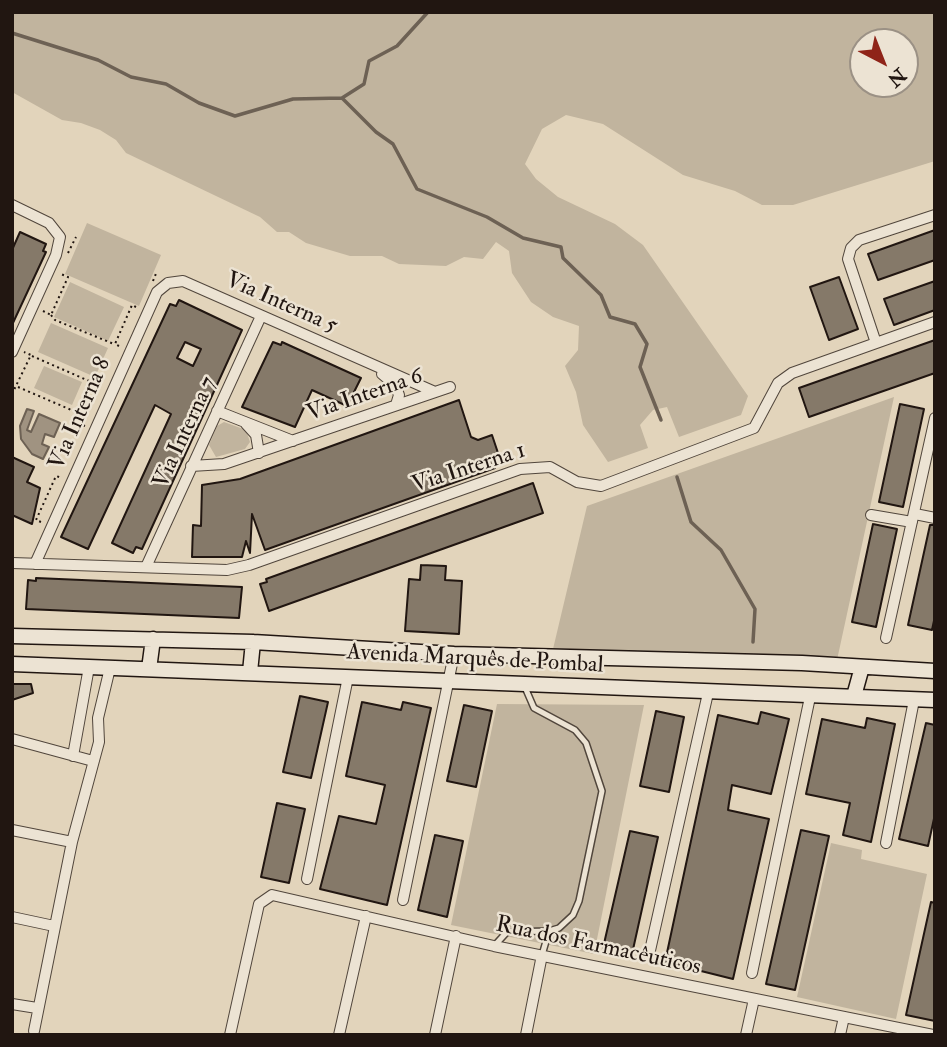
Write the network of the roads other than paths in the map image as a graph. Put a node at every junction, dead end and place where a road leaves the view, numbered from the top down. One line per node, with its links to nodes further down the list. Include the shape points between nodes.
1 (12, 205): 7 (street, via 49,223 60,237 57,255)
2 (935, 215): 6 (street, via 859,240 851,248 848,259)
3 (168, 283): 4 (street, Via Interna 5, via 183,281); 22 (street, Via Interna 8, via 157,292)
4 (261, 316): 8 (street, Via Interna 5); 12 (street, Via Interna 7)
5 (935, 322): 6 (street, Via Interna 1)
6 (876, 343): 23 (street, Via Interna 1, via 792,373 778,383 762,417 745,433 601,486 535,466 248,565 227,570)
7 (12, 352)
8 (377, 369): 10 (street, Via Interna 5); 11 (street, Via Interna 5, via 395,385)
9 (450, 387): 10 (street, Via Interna 6)
10 (435, 392): 11 (street, Via Interna 6)
11 (396, 405): 15 (street, Via Interna 6)
12 (217, 411): 14 (street, Via Interna 6); 17 (street, Via Interna 7)
13 (935, 418): 19 (street)
14 (243, 421): 15 (street, Via Interna 6); 16 (street, via 256,435)
15 (293, 442): 16 (street, Via Interna 6)
16 (259, 453): 17 (street, Via Interna 6, via 224,464)
17 (191, 467): 23 (street, Via Interna 7)
18 (871, 515): 19 (street)
19 (914, 518): 20 (street); 25 (street)
20 (935, 518)
21 (12, 563): 22 (street, Via Interna 1)
22 (35, 564): 23 (street, Via Interna 1)
23 (146, 567)
24 (12, 636): 26 (main road, Avenida Marquês de Pombal)
25 (886, 638)
26 (153, 639): 27 (main road, Avenida Marquês de Pombal); 33 (main road)
27 (253, 642): 28 (main road, Avenida Marquês de Pombal); 35 (main road)
28 (454, 654): 31 (main road, Avenida Marquês de Pombal); 37 (street)
29 (12, 664): 30 (main road, Avenida Marquês de Pombal)
30 (89, 667): 32 (main road, Avenida Marquês de Pombal); 45 (street)
31 (862, 667): 34 (main road, Avenida Marquês de Pombal); 40 (main road)
32 (110, 668): 33 (main road, Avenida Marquês de Pombal); 46 (street)
33 (149, 669): 35 (main road, Avenida Marquês de Pombal)
34 (935, 671)
35 (250, 672): 36 (main road, Avenida Marquês de Pombal)
36 (348, 677): 37 (main road, Avenida Marquês de Pombal); 50 (street)
37 (449, 681): 38 (main road, Avenida Marquês de Pombal); 51 (street)
38 (524, 685): 39 (main road, Avenida Marquês de Pombal); 55 (lane, via 534,708 575,730 586,743 602,791 579,901 568,922)
39 (708, 693): 41 (main road, Avenida Marquês de Pombal); 59 (street)
40 (854, 696): 41 (main road, Avenida Marquês de Pombal); 42 (main road, Avenida Marquês de Pombal)
41 (810, 697): 60 (street)
42 (914, 700): 43 (main road, Avenida Marquês de Pombal); 49 (street)
43 (935, 701)
44 (12, 739): 45 (street)
45 (73, 756): 46 (street)
46 (93, 761): 48 (street)
47 (12, 830): 48 (street)
48 (72, 842): 54 (street)
49 (886, 843)
50 (307, 879)
51 (403, 900)
52 (366, 916): 56 (street, Rua dos Farmacêuticos); 66 (street, Rua dos Farmacêuticos, via 272,895 264,898); 67 (street)
53 (12, 917): 54 (street)
54 (54, 926): 63 (street)
55 (549, 931): 57 (lane, via 508,932); 58 (lane)
56 (456, 936): 57 (street, Rua dos Farmacêuticos); 68 (street)
57 (494, 946): 58 (street, Rua dos Farmacêuticos)
58 (542, 955): 61 (street, Rua dos Farmacêuticos); 69 (street)
59 (649, 955)
60 (752, 973)
61 (754, 999): 64 (street, Rua dos Farmacêuticos); 70 (street)
62 (12, 1004): 63 (street)
63 (37, 1008): 65 (street)
64 (844, 1017): 71 (street); 72 (street, Rua dos Farmacêuticos)
65 (34, 1031)
66 (230, 1035)
67 (340, 1035)
68 (435, 1035)
69 (526, 1035)
70 (746, 1035)
71 (840, 1035)
72 (933, 1035)

